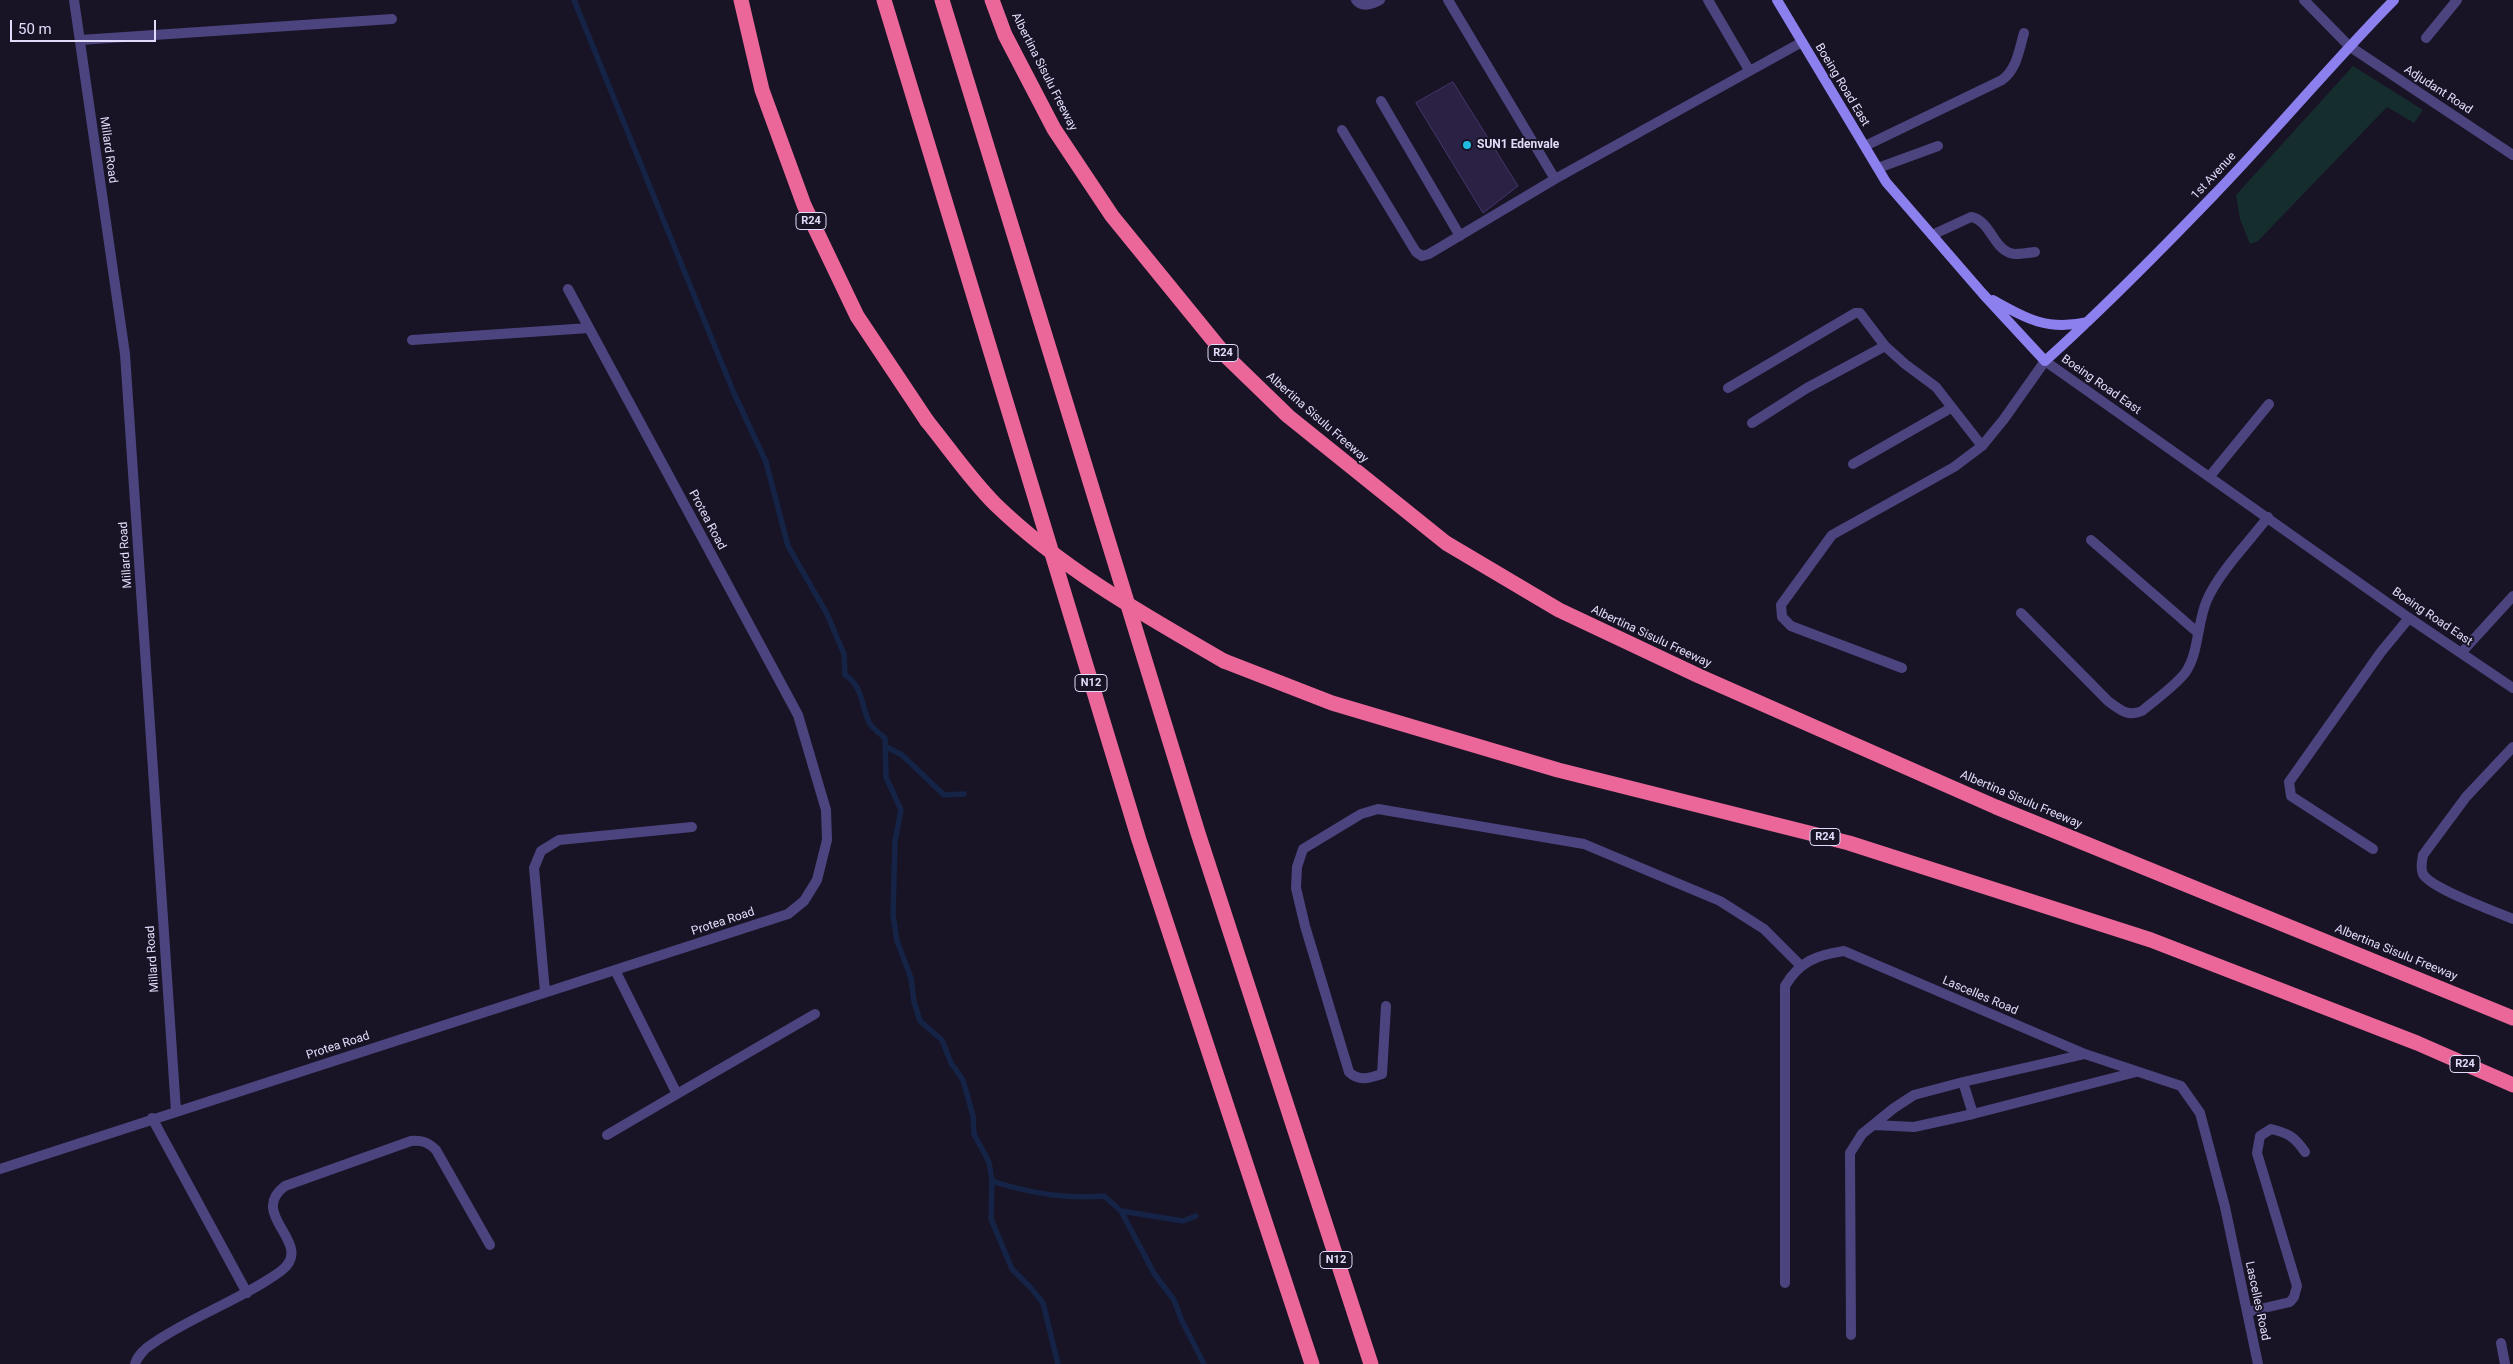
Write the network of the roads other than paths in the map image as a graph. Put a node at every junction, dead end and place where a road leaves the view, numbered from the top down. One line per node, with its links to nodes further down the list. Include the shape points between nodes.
1 (74, 0): 17 (street, Millard Road)
2 (741, 0): 67 (highway, R24, bridge, via 762,90 804,205 857,316 927,421 995,503 1060,558 1118,600 1224,662 1332,703 1548,768 1868,849 2151,940 2417,1042)
3 (884, 0): 83 (highway, N12, via 1138,840)
4 (942, 0): 84 (highway, N12, via 1198,833)
5 (992, 0): 63 (highway, Albertina Sisulu Freeway / R24, via 1005,35 1054,129 1112,216 1226,356 1288,416 1446,543 1559,610 1699,676 1996,807)
6 (1356, 0): 7 (street, via 1365,5)
7 (1380, 0)
8 (1448, 0): 27 (street)
9 (1708, 0): 20 (street)
10 (1777, 0): 18 (main road, Boeing Road East)
11 (2304, 0): 19 (street, Adjudant Road)
12 (2394, 0): 19 (main road, 1st Avenue)
13 (2457, 0): 16 (street)
14 (392, 19): 17 (street)
15 (2024, 33): 23 (street, via 2010,75)
16 (2426, 38)
17 (80, 40): 69 (street, Millard Road, via 125,354)
18 (1802, 42): 20 (street); 23 (main road, Boeing Road East)
19 (2349, 46): 25 (street, Adjudant Road); 33 (main road, 1st Avenue, via 2213,196)
20 (1749, 70): 27 (street)
21 (1381, 101): 29 (street)
22 (1342, 130): 29 (street, via 1416,252 1422,256 1430,254)
23 (1865, 146): 26 (main road, Boeing Road East)
24 (1938, 146): 26 (street)
25 (2513, 155)
26 (1878, 168): 28 (main road, Boeing Road East, via 1886,182)
27 (1554, 180): 29 (street)
28 (1932, 235): 30 (street, via 1971,217 1989,229 2004,250 2014,254); 32 (main road, Boeing Road East)
29 (1460, 236)
30 (2035, 252)
31 (568, 289): 34 (street, Protea Road)
32 (1983, 294): 33 (main road, via 2028,319 2046,324 2067,327); 37 (main road, Boeing Road East)
33 (2088, 322): 37 (main road, 1st Avenue)
34 (589, 328): 35 (street); 59 (street, Protea Road, via 798,715 826,810 827,840 817,880 804,901 788,914)
35 (412, 340)
36 (1885, 346): 38 (street, via 1864,316 1855,313); 40 (street, via 1936,387); 41 (street, via 1807,388)
37 (2045, 361): 42 (street); 44 (street, Boeing Road East)
38 (1728, 388)
39 (2269, 404): 44 (street)
40 (1951, 408): 42 (street); 43 (street)
41 (1752, 423)
42 (1982, 446): 52 (street, via 1954,467 1832,535 1781,605 1782,617 1791,626)
43 (1853, 464)
44 (2210, 476): 45 (street, Boeing Road East)
45 (2268, 517): 49 (street, Boeing Road East); 50 (street, via 2214,587)
46 (2091, 540): 50 (street)
47 (2513, 596): 51 (street)
48 (2021, 613): 50 (street, via 2108,702 2128,714 2142,711 2185,673 2195,648)
49 (2409, 618): 51 (street, Boeing Road East); 56 (street, via 2289,782 2291,796)
50 (2197, 632)
51 (2462, 652): 53 (street, Boeing Road East)
52 (1902, 668)
53 (2513, 688)
54 (2513, 747): 57 (street, via 2466,797 2424,855 2421,865 2426,878)
55 (692, 827): 60 (street, via 559,840 541,851 534,868)
56 (2372, 849)
57 (2513, 919)
58 (1800, 965): 61 (street, via 1764,929 1720,901 1584,844 1378,810 1361,814 1303,849 1297,867 1296,888 1349,1072 1354,1077 1362,1079 1382,1074); 64 (street, Lascelles Road, via 1824,954 1844,951); 77 (street, Lascelles Road, via 1785,986)
59 (615, 970): 60 (street, Protea Road); 68 (street)
60 (545, 992): 69 (street, Protea Road)
61 (1386, 1006)
62 (815, 1014): 68 (street)
63 (2513, 1018)
64 (2085, 1054): 65 (street, Lascelles Road); 66 (street)
65 (2137, 1072): 70 (street); 79 (street, Lascelles Road, via 2181,1086 2200,1113 2225,1207)
66 (1963, 1082): 70 (street); 72 (street, via 1914,1095)
67 (2513, 1085)
68 (677, 1094): 73 (street)
69 (176, 1111): 71 (street, Protea Road)
70 (1972, 1114): 72 (street, via 1914,1127)
71 (152, 1118): 75 (street, Protea Road); 78 (street)
72 (1875, 1125): 80 (street, via 1862,1134 1850,1153)
73 (606, 1135)
74 (2305, 1152): 79 (street, via 2296,1138 2287,1133 2271,1129 2260,1136 2257,1153 2297,1286 2290,1302)
75 (0, 1169)
76 (490, 1245): 78 (street, via 436,1150 429,1143 411,1141 276,1192 272,1203 274,1215 292,1252 283,1270)
77 (1785, 1283)
78 (247, 1293): 82 (street, via 151,1344)
79 (2247, 1312): 85 (street, Lascelles Road)
80 (1851, 1335)
81 (2501, 1343): 86 (street)
82 (135, 1364)
83 (1312, 1364)
84 (1371, 1364)
85 (2258, 1364)
86 (2505, 1364)

